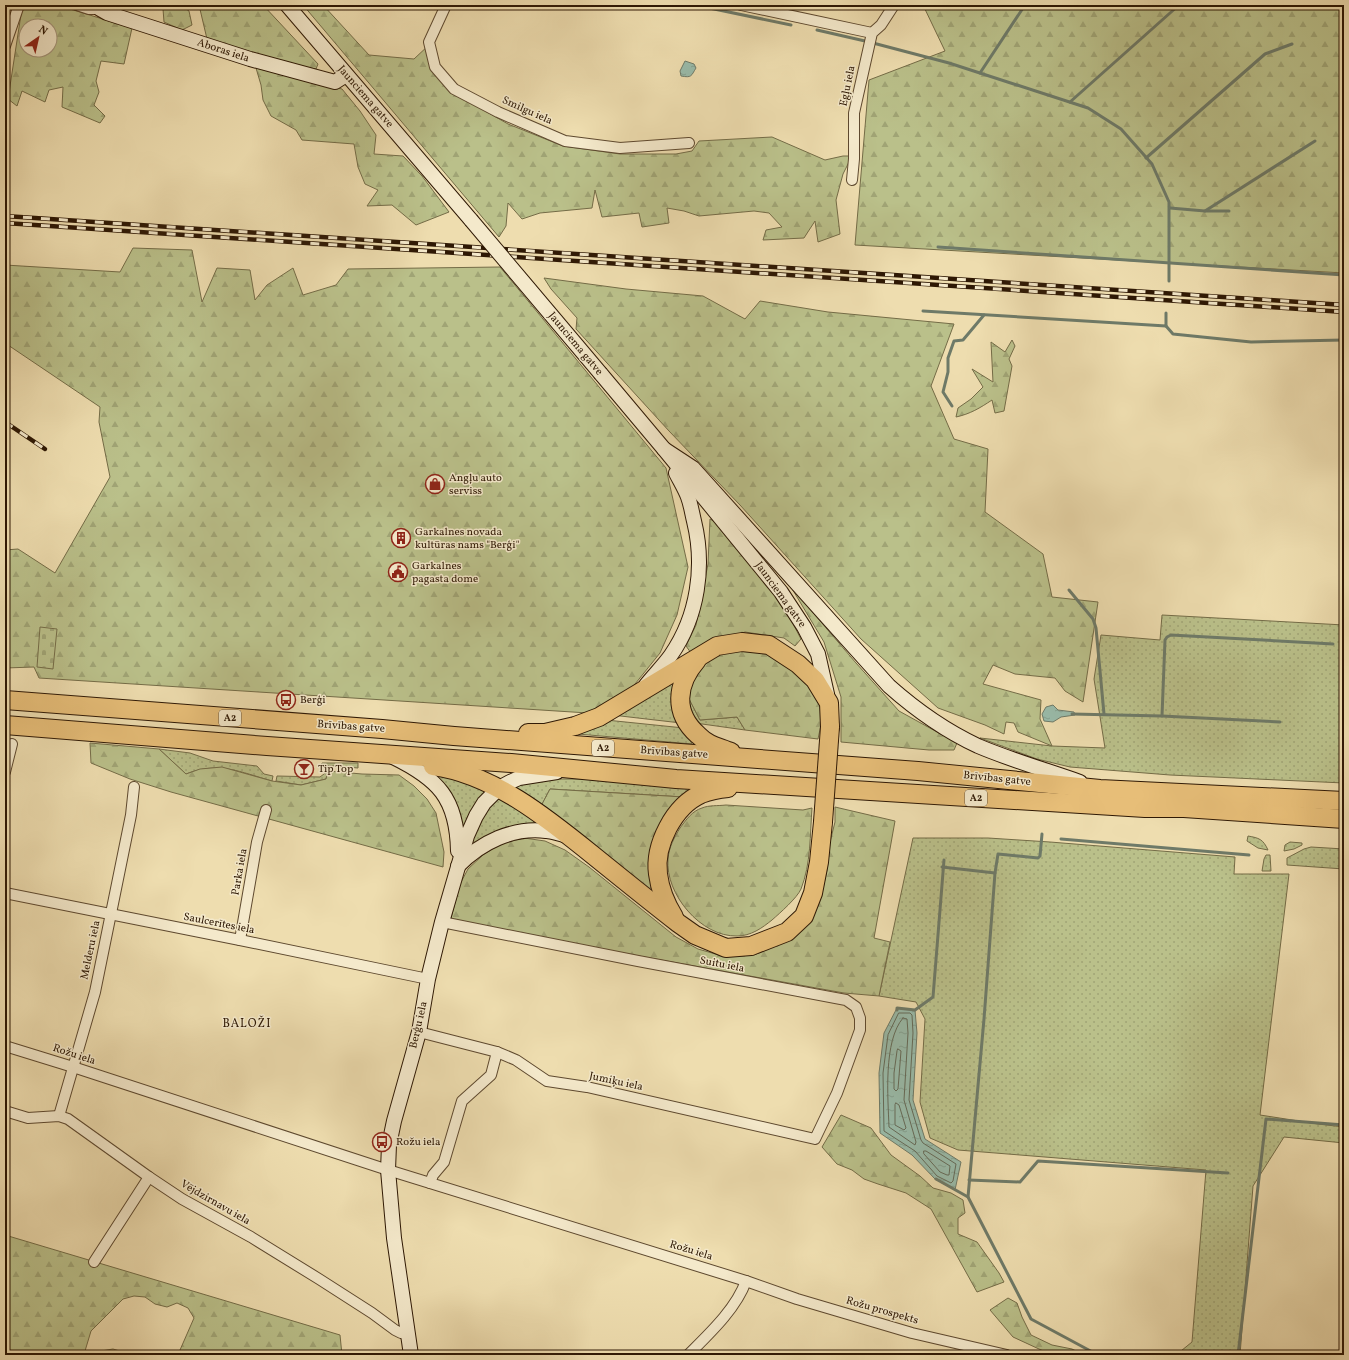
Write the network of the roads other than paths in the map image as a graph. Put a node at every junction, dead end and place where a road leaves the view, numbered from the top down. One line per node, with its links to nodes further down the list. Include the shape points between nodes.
1 (19, 5): 9 (street)
2 (77, 5): 7 (street, via 89,9)
3 (287, 5): 10 (main road, Jaunciema gatve)
4 (446, 5): 11 (street, Smilgu iela, via 430,42 434,67 454,89 498,112 565,141 620,148)
5 (741, 5): 8 (street)
6 (894, 5): 8 (street, Egļu iela, via 881,25)
7 (98, 7): 10 (main road, Aboras iela, via 107,13 238,56 335,82)
8 (872, 33): 12 (street, Egļu iela, via 854,113)
9 (5, 46)
10 (346, 75): 13 (main road, Jaunciema gatve, bridge)
11 (689, 143)
12 (852, 180)
13 (664, 449): 15 (main road, via 688,498 700,563 693,610 684,631 671,654); 17 (main road, Jaunciema gatve, via 781,592 804,627 818,654); 28 (main road, via 693,468 904,700 955,734 978,745 1008,758)
14 (703, 654): 15 (highway); 17 (highway, via 717,646 742,642 769,645 798,664 815,680); 22 (highway, via 690,668 680,692 685,719 709,744)
15 (639, 692): 19 (highway, via 599,717 575,726 545,733 479,731)
16 (5, 700): 19 (highway, Brīvības gatve / A2)
17 (829, 703): 37 (highway, bridge, via 830,727 819,862 813,893 804,916 787,932 751,946 726,948 695,935)
18 (5, 725): 21 (highway, Brīvības gatve / A2)
19 (454, 736): 22 (highway, Brīvības gatve / A2)
20 (12, 744): 24 (street)
21 (397, 759): 23 (highway, Brīvības gatve / A2); 26 (highway, via 444,768); 33 (main road, via 428,777 450,805 458,833)
22 (752, 759): 28 (highway, Brīvības gatve / A2, via 918,771)
23 (577, 769): 26 (main road, Berģu iela, via 519,778); 27 (highway, Brīvības gatve / A2)
24 (5, 772)
25 (134, 787): 35 (street, Melderu iela)
26 (499, 788): 32 (highway); 33 (main road, Berģu iela, via 484,803 476,816)
27 (807, 788): 31 (highway, Brīvības gatve / A2); 37 (highway, via 790,791 731,787 715,789 696,797 680,810 667,827 659,850 657,874 664,901)
28 (1100, 789): 29 (highway, Brīvības gatve / A2)
29 (1344, 801)
30 (266, 810): 38 (street, Parka iela, via 257,842)
31 (1344, 819)
32 (572, 838): 33 (main road, via 548,831 515,832 478,849); 37 (highway)
33 (458, 866): 36 (main road, Berģu iela)
34 (5, 894): 35 (street, Saulcerītes iela)
35 (111, 915): 38 (street, Saulcerītes iela); 43 (street, Melderu iela, via 95,992)
36 (442, 922): 39 (main road, Berģu iela); 46 (street, Suitu iela, via 846,1000 856,1007 860,1018 860,1030 837,1093)
37 (678, 923)
38 (240, 940): 39 (street, Saulcerītes iela)
39 (428, 978): 40 (main road, Berģu iela)
40 (418, 1032): 42 (street, Jumiķu iela); 47 (main road, Berģu iela, via 394,1120)
41 (5, 1046): 43 (street, Rožu iela)
42 (497, 1052): 46 (street, Jumiķu iela, via 516,1060 547,1081 587,1087); 49 (street, via 491,1075 462,1101 444,1162)
43 (73, 1067): 45 (street, Melderu iela); 47 (street, Rožu iela)
44 (5, 1111): 45 (street, via 28,1118)
45 (59, 1116): 48 (street, Vējdzirnavu iela, via 68,1119)
46 (815, 1139)
47 (388, 1170): 49 (street, Rožu iela); 52 (main road, Berģu iela, via 394,1238)
48 (149, 1177): 50 (street); 52 (street, Vējdzirnavu iela, via 319,1279 372,1312 395,1330)
49 (430, 1183): 51 (street, Rožu iela)
50 (94, 1262)
51 (750, 1282): 54 (street, via 737,1301); 55 (street, Rožu prospekts, via 797,1299 912,1333)
52 (408, 1334): 53 (main road, Berģu iela)
53 (411, 1355)
54 (688, 1355)
55 (1007, 1355)

